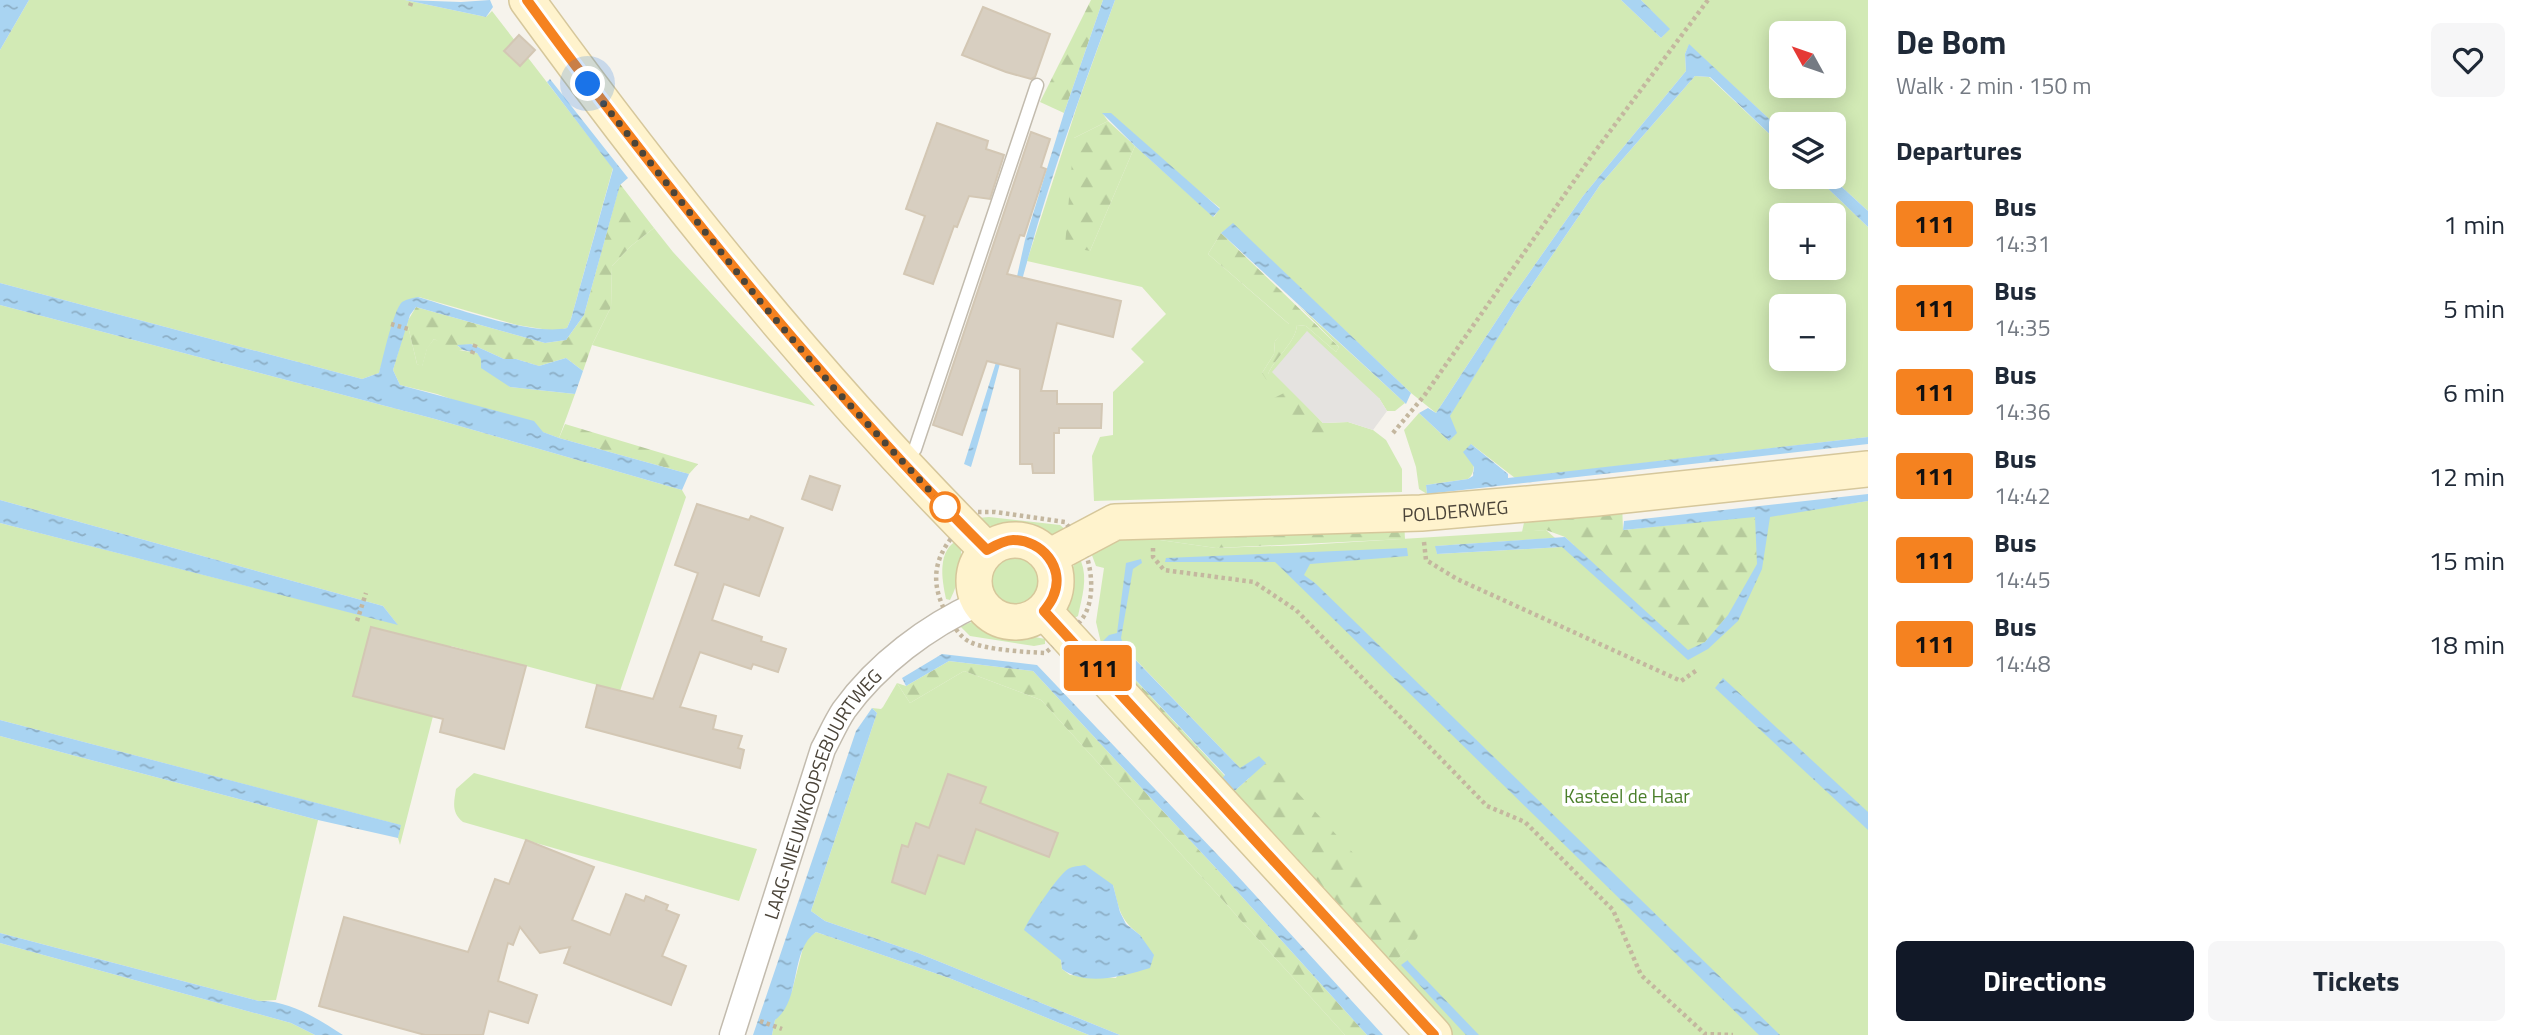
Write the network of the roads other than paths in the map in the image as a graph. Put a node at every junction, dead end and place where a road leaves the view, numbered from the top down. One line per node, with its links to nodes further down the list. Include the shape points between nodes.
1 (527, 0): 3 (street, via 759,300)
2 (1037, 85): 3 (lane, via 915,449)
3 (902, 463): 5 (street)
4 (1868, 470): 6 (street, POLDERWEG, via 1421,513 1115,522)
5 (987, 550): 6 (street, via 1010,539 1035,544); 7 (street, via 976,565)
6 (1049, 557): 8 (street, via 1057,576 1054,596)
7 (964, 610): 8 (street, via 988,613 1009,623 1028,621); 9 (street, LAAG-NIEUWKOOPSEBUURTWEG, via 875,673 843,712 823,749)
8 (1044, 611): 10 (street)
9 (732, 1035)
10 (1434, 1035)

